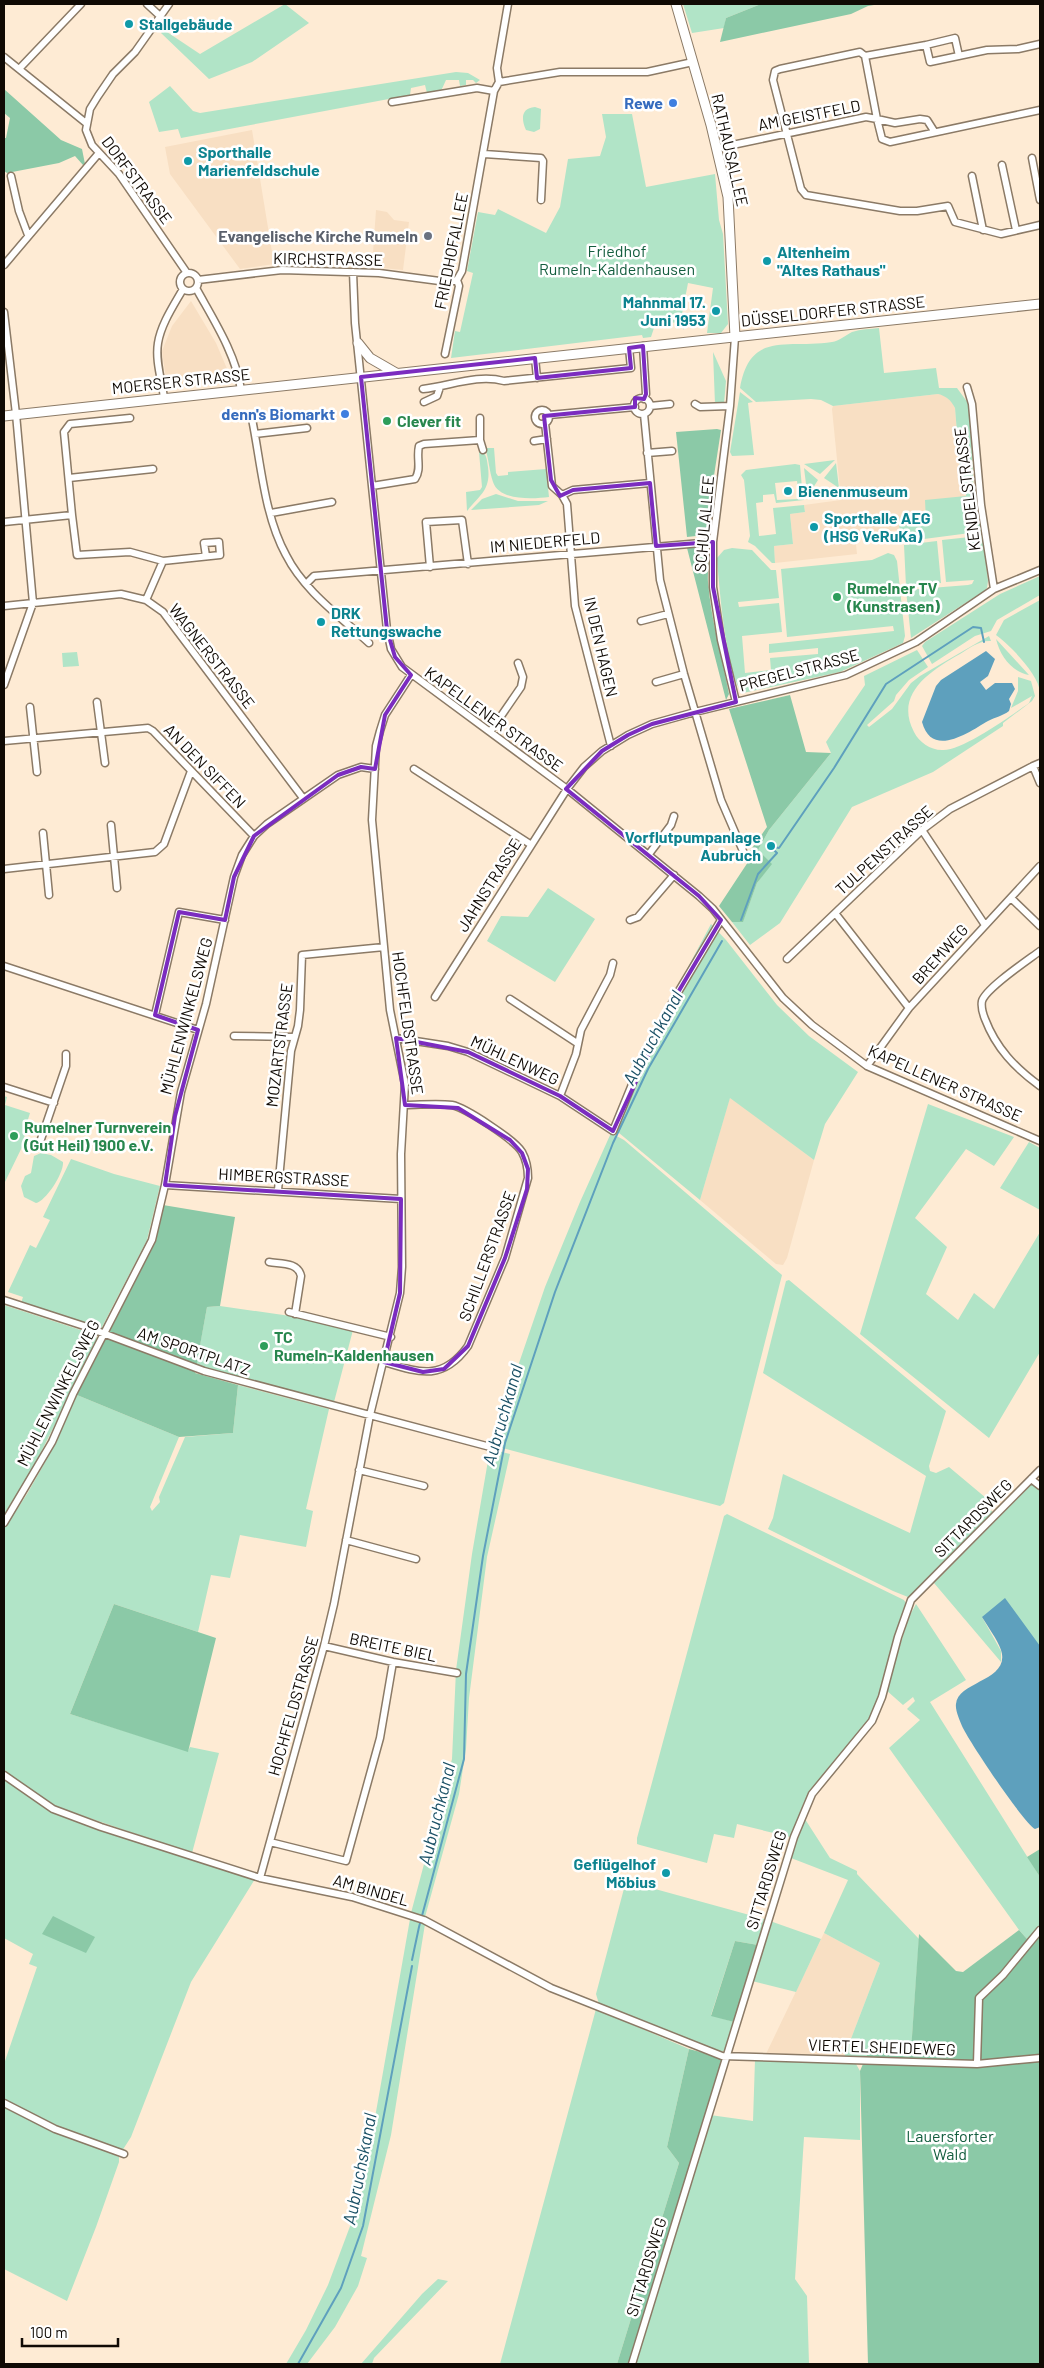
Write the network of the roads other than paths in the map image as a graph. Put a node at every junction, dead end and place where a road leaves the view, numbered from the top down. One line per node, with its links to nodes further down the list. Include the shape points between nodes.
1 (81, 4): 13 (street)
2 (147, 4): 6 (street)
3 (169, 4): 6 (street, DORFSTRASSE)
4 (508, 4): 14 (street, FRIEDHOFALLEE, via 497,68)
5 (676, 4): 12 (main road, RATHAUSALLEE)
6 (160, 16): 19 (street, DORFSTRASSE, via 135,52 107,82 90,109)
7 (1040, 44): 10 (street)
8 (926, 45): 9 (street); 10 (street, via 930,62); 10 (street, via 955,38)
9 (865, 56): 18 (street); 21 (street, via 860,52 776,71 773,80)
10 (959, 56)
11 (4, 57): 13 (street)
12 (693, 62): 14 (street, via 647,72 560,72); 22 (main road, RATHAUSALLEE)
13 (19, 69): 19 (street)
14 (499, 82): 15 (street, FRIEDHOFALLEE)
15 (494, 91): 16 (street, via 477,88); 24 (street, FRIEDHOFALLEE)
16 (392, 102)
17 (1040, 110): 20 (street, AM GEISTFELD)
18 (877, 119): 20 (street, AM GEISTFELD, via 895,123 926,120); 20 (street, AM GEISTFELD, via 882,139 886,142); 21 (street, AM GEISTFELD, via 866,117)
19 (86, 124): 23 (street, DORFSTRASSE, via 92,145)
20 (934, 131)
21 (787, 133): 22 (street, AM GEISTFELD); 32 (street, via 801,189 806,195 900,211 948,206 954,222)
22 (718, 148): 44 (main road, RATHAUSALLEE, via 728,198)
23 (99, 153): 34 (street); 37 (street, DORFSTRASSE, via 118,174)
24 (484, 154): 29 (street, via 541,158); 39 (street, FRIEDHOFALLEE, via 462,271)
25 (1032, 158): 30 (street)
26 (1002, 165): 33 (street)
27 (10, 176): 34 (street)
28 (972, 176): 32 (street)
29 (541, 200)
30 (1040, 200)
31 (1040, 225): 33 (street)
32 (983, 230): 33 (street, via 1002,234)
33 (1016, 230)
34 (28, 234): 35 (street)
35 (4, 265)
36 (352, 272): 38 (street, KIRCHSTRASSE, via 282,270); 39 (street, KIRCHSTRASSE, via 447,282); 45 (street, KAPELLENER STRASSE)
37 (187, 273): 38 (street, DORFSTRASSE); 41 (street, via 181,279)
38 (198, 280): 40 (street)
39 (456, 280): 48 (street, FRIEDHOFALLEE, via 459,286)
40 (196, 288): 41 (street, via 190,291); 55 (street, via 216,324 240,380)
41 (183, 289): 56 (street, via 158,343 157,357)
42 (1040, 304): 44 (main road, DÜSSELDORFER STRASSE)
43 (4, 312): 63 (street)
44 (735, 337): 46 (main road, DÜSSELDORFER STRASSE); 61 (street, SCHULALLEE)
45 (358, 343): 50 (main road, via 370,358); 51 (street, KAPELLENER STRASSE)
46 (643, 346): 47 (main road, DÜSSELDORFER STRASSE); 57 (street)
47 (629, 348): 49 (main road, DÜSSELDORFER STRASSE); 52 (street, via 631,368)
48 (445, 354)
49 (535, 358): 50 (main road, DÜSSELDORFER STRASSE); 52 (street)
50 (396, 373): 51 (main road, DÜSSELDORFER STRASSE)
51 (361, 377): 55 (main road, MOERSER STRASSE); 82 (street, KAPELLENER STRASSE)
52 (537, 378): 53 (street, via 504,381 494,378)
53 (440, 387): 53 (street, via 437,396 426,401 425,389)
54 (966, 387): 99 (street, KENDELSTRASSE, via 972,404 980,505)
55 (241, 390): 56 (main road, MOERSER STRASSE)
56 (164, 398): 63 (main road, MOERSER STRASSE)
57 (644, 399): 60 (street); 62 (street, via 638,400)
58 (670, 404): 60 (street)
59 (695, 404): 61 (street, via 700,408)
60 (650, 406): 64 (street)
61 (730, 406): 89 (street, SCHULALLEE)
62 (635, 407): 64 (street); 65 (street)
63 (16, 414): 66 (main road, MOERSER STRASSE); 87 (street)
64 (644, 414): 78 (street)
65 (550, 415): 70 (street); 70 (street, via 544,409 536,413 538,422)
66 (4, 416)
67 (130, 418): 80 (street, via 70,424 64,432)
68 (480, 418): 74 (street)
69 (252, 419): 72 (street)
70 (545, 423): 73 (street, IN DEN HAGEN)
71 (307, 428): 72 (street)
72 (255, 434): 85 (street)
73 (547, 439): 75 (street); 83 (street, IN DEN HAGEN, via 552,486)
74 (480, 440): 76 (street); 82 (street, via 424,444 418,451 419,469 415,480)
75 (534, 441)
76 (483, 450)
77 (672, 450): 78 (street)
78 (647, 453): 81 (street)
79 (153, 470): 80 (street)
80 (69, 478): 86 (street)
81 (650, 483): 83 (street, via 573,490); 90 (street)
82 (372, 486): 97 (street, KAPELLENER STRASSE)
83 (562, 495): 91 (street, IN DEN HAGEN, via 567,504)
84 (332, 502): 85 (street)
85 (271, 513): 98 (street, via 286,556)
86 (72, 515): 87 (street); 93 (street, via 77,555 130,552)
87 (26, 520): 88 (street); 101 (street)
88 (4, 522)
89 (713, 542): 90 (street, IM NIEDERFELD); 112 (street, SCHULALLEE, via 713,587 721,640)
90 (656, 546): 91 (street, IM NIEDERFELD); 103 (street)
91 (571, 553): 94 (street, IM NIEDERFELD); 119 (street, IN DEN HAGEN, via 575,606)
92 (206, 556): 93 (street)
93 (163, 560): 100 (street)
94 (468, 564): 95 (street, IM NIEDERFELD); 95 (street, via 462,520 426,522)
95 (430, 567): 97 (street, IM NIEDERFELD)
96 (1040, 570): 99 (street, PREGELSTRASSE)
97 (380, 571): 98 (street, via 314,576); 108 (street, KAPELLENER STRASSE, via 391,648)
98 (306, 584): 105 (street)
99 (994, 589): 112 (street, PREGELSTRASSE, via 916,642 879,662 846,675)
100 (146, 600): 101 (street, WAGNERSTRASSE, via 121,594); 129 (street, WAGNERSTRASSE, via 163,612)
101 (33, 603): 102 (street, WAGNERSTRASSE); 110 (street)
102 (4, 606)
103 (668, 614): 104 (street); 107 (street)
104 (641, 621)
105 (369, 643)
106 (518, 663): 116 (street, via 523,682)
107 (684, 674): 109 (street); 114 (street)
108 (411, 675): 116 (street, KAPELLENER STRASSE); 123 (street, HOCHFELDSTRASSE, via 385,715 376,746)
109 (656, 682)
110 (4, 685)
111 (97, 702): 115 (street)
112 (736, 702): 114 (street, PREGELSTRASSE)
113 (30, 707): 117 (street)
114 (695, 712): 119 (street, PREGELSTRASSE, via 652,724); 138 (street, via 721,800)
115 (101, 732): 117 (street, AN DEN SIFFEN); 121 (street); 125 (street, AN DEN SIFFEN, via 148,728)
116 (490, 732): 128 (street, KAPELLENER STRASSE)
117 (34, 739): 118 (street, AN DEN SIFFEN); 126 (street)
118 (4, 740)
119 (611, 746): 128 (street, PREGELSTRASSE, via 584,767)
120 (1040, 763): 122 (street, TULPENSTRASSE)
121 (105, 764)
122 (1033, 766): 127 (street); 132 (street, TULPENSTRASSE, via 966,800)
123 (374, 769): 129 (street, MÜHLENWINKELSWEG, via 349,770); 152 (street, HOCHFELDSTRASSE, via 372,820)
124 (414, 770): 135 (street)
125 (191, 771): 134 (street, AN DEN SIFFEN); 137 (street, via 160,849)
126 (37, 772)
127 (1040, 783)
128 (566, 789): 135 (street, JAHNSTRASSE); 136 (street, KAPELLENER STRASSE)
129 (303, 798): 134 (street, MÜHLENWINKELSWEG)
130 (674, 816): 136 (street)
131 (111, 825): 137 (street)
132 (922, 830): 146 (street, TULPENSTRASSE); 150 (street)
133 (43, 833): 139 (street)
134 (254, 836): 147 (street, MÜHLENWINKELSWEG, via 234,877)
135 (530, 844): 157 (street, JAHNSTRASSE)
136 (649, 854): 142 (street, KAPELLENER STRASSE)
137 (114, 858): 139 (street); 143 (street)
138 (746, 858)
139 (46, 865): 141 (street); 144 (street)
140 (1040, 866): 145 (street, BREMWEG)
141 (4, 869)
142 (674, 875): 148 (street, via 638,917); 149 (street, KAPELLENER STRASSE)
143 (117, 888)
144 (49, 896)
145 (1011, 898): 150 (street, BREMWEG); 151 (street)
146 (835, 914): 154 (street, TULPENSTRASSE); 159 (street, TULPENSTRASSE)
147 (225, 920): 160 (street, via 179,912); 161 (street, MÜHLENWINKELSWEG)
148 (630, 920)
149 (721, 920): 167 (street, KAPELLENER STRASSE, via 783,998 812,1025); 170 (street, MÜHLENWEG, via 640,1065 613,1131)
150 (985, 925): 159 (street, BREMWEG)
151 (1040, 926)
152 (384, 947): 163 (street, MOZARTSTRASSE, via 302,955 300,1010); 164 (street, HOCHFELDSTRASSE)
153 (1040, 951): 168 (street, via 1003,979 982,1002 983,1013 997,1044 1020,1071)
154 (787, 959)
155 (613, 963): 165 (street)
156 (4, 966): 160 (street)
157 (435, 997)
158 (510, 999): 165 (street)
159 (909, 1008): 167 (street, BREMWEG)
160 (155, 1015): 161 (street)
161 (198, 1030): 175 (street, MÜHLENWINKELSWEG, via 175,1116)
162 (234, 1036): 163 (street)
163 (294, 1037): 176 (street, MOZARTSTRASSE)
164 (396, 1038): 170 (street, MÜHLENWEG, via 468,1052); 172 (street, HOCHFELDSTRASSE, via 405,1084)
165 (578, 1043): 170 (street)
166 (66, 1054): 171 (street, via 66,1066)
167 (867, 1066): 173 (street, KAPELLENER STRASSE)
168 (1040, 1086)
169 (4, 1087): 171 (street)
170 (560, 1096)
171 (54, 1102): 174 (street)
172 (405, 1105): 177 (street, HOCHFELDSTRASSE); 182 (street, SCHILLERSTRASSE, via 452,1105 488,1125 522,1153 528,1178 505,1258 462,1354 454,1363 432,1372)
173 (1040, 1141)
174 (39, 1145)
175 (165, 1184): 176 (street, HIMBERGSTRASSE); 180 (street, MÜHLENWINKELSWEG, via 152,1240)
176 (278, 1190): 177 (street, HIMBERGSTRASSE)
177 (401, 1198): 181 (street, HOCHFELDSTRASSE, via 402,1267)
178 (269, 1262): 181 (street, via 294,1266 300,1271 292,1313)
179 (4, 1300): 180 (street, AM SPORTPLATZ)
180 (104, 1334): 183 (street, AM SPORTPLATZ, via 204,1371); 190 (street, MÜHLENWINKELSWEG, via 52,1442)
181 (391, 1337): 182 (street, HOCHFELDSTRASSE)
182 (384, 1362): 183 (street, HOCHFELDSTRASSE)
183 (370, 1415): 184 (street, AM SPORTPLATZ); 185 (street, HOCHFELDSTRASSE)
184 (494, 1448)
185 (359, 1470): 188 (street); 191 (street, HOCHFELDSTRASSE)
186 (1040, 1470): 187 (street, SITTARDSWEG)
187 (1031, 1480): 189 (street); 200 (street, SITTARDSWEG, via 911,1600 872,1721 812,1794 801,1815)
188 (424, 1486)
189 (1040, 1486)
190 (4, 1523)
191 (346, 1540): 192 (street); 193 (street, HOCHFELDSTRASSE)
192 (416, 1559)
193 (324, 1646): 194 (street, BREITE BIEL); 197 (street, HOCHFELDSTRASSE)
194 (393, 1662): 195 (street, BREITE BIEL); 197 (street, via 380,1738 346,1861)
195 (458, 1674)
196 (4, 1775): 198 (street, AM BINDEL, via 53,1809)
197 (270, 1842): 198 (street, HOCHFELDSTRASSE)
198 (260, 1878): 200 (street, AM BINDEL, via 352,1897 414,1916 551,1988)
199 (1040, 1930): 202 (street, via 1003,1975 979,1998)
200 (724, 2056): 202 (street, VIERTELSHEIDEWEG); 205 (street, SITTARDSWEG)
201 (1040, 2058): 202 (street, VIERTELSHEIDEWEG)
202 (978, 2064)
203 (4, 2103): 204 (street, via 55,2129)
204 (124, 2154)
205 (632, 2364)

